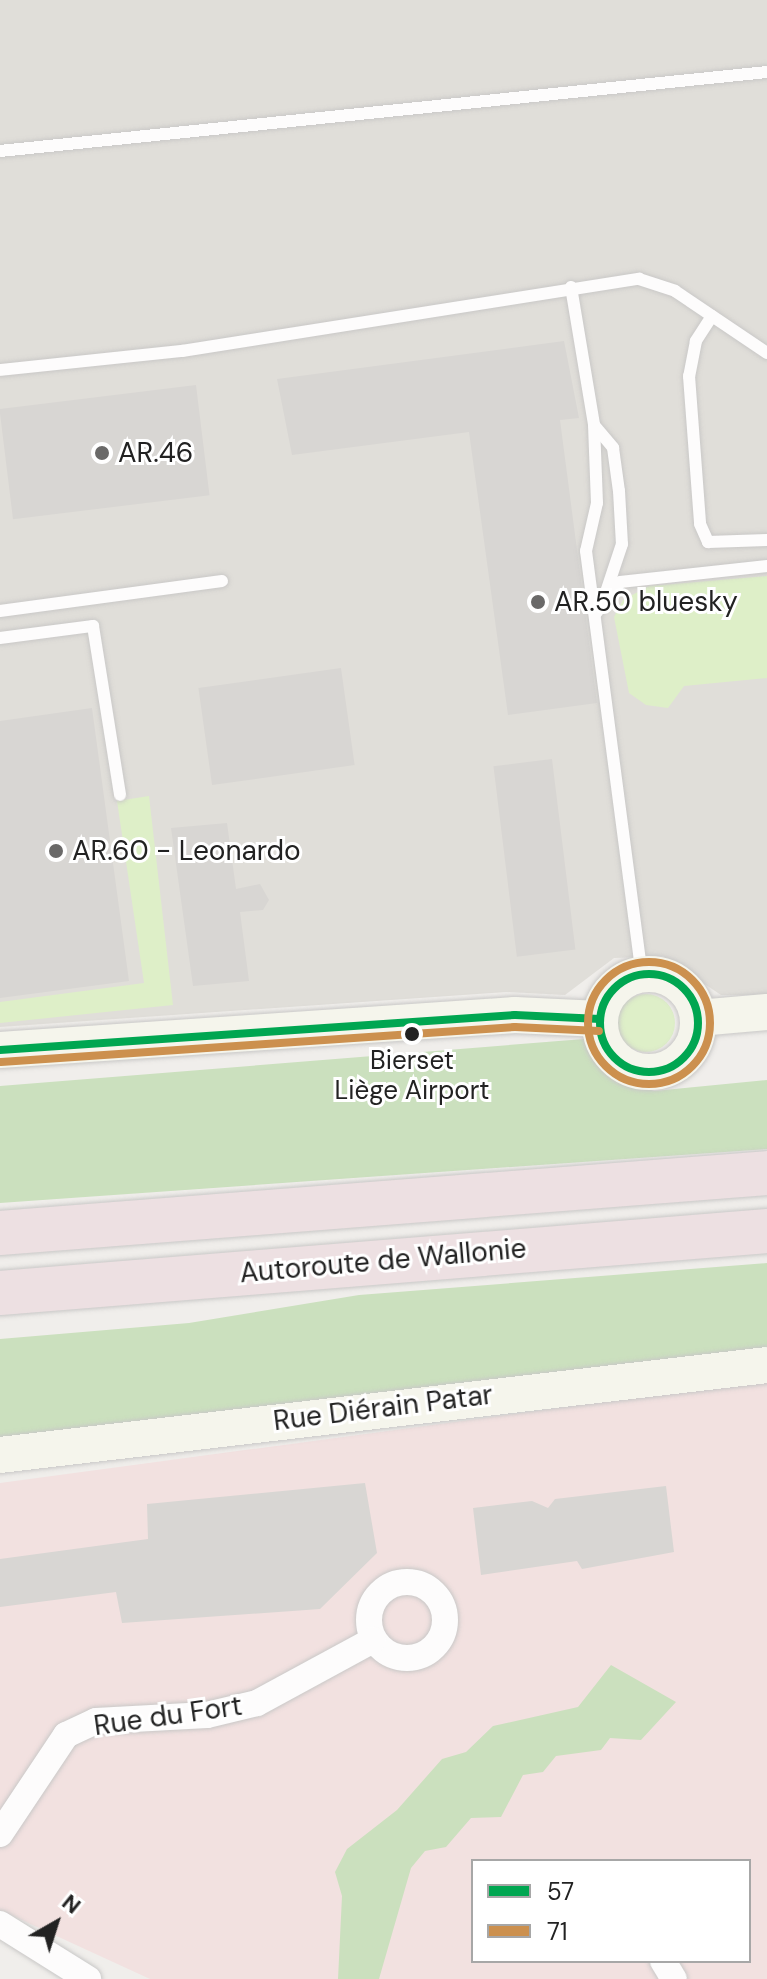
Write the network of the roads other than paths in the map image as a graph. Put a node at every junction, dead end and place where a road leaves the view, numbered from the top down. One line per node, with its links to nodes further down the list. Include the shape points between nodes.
1 (767, 72): 2 (lane)
2 (0, 151)
3 (571, 287): 4 (lane, via 639,279); 6 (lane, via 182,351); 7 (lane)
4 (712, 316): 5 (lane); 8 (lane, via 696,341 689,376 700,524 708,542)
5 (767, 353)
6 (0, 370)
7 (594, 425): 11 (lane, via 613,448 619,491 622,544); 13 (lane, via 597,503 586,551)
8 (767, 540)
9 (767, 566): 11 (lane, via 620,582)
10 (222, 581): 12 (lane)
11 (604, 595): 13 (lane)
12 (0, 611)
13 (594, 616): 16 (lane)
14 (0, 638): 15 (lane, via 93,626)
15 (120, 795)
16 (642, 975): 18 (street, via 679,985); 19 (street, via 614,989)
17 (767, 1012): 18 (street)
18 (698, 1018): 19 (street, via 697,1036 675,1065 640,1071 610,1053)
19 (600, 1019): 20 (street, via 503,1015)
20 (0, 1050)
21 (767, 1173): 23 (highway, Autoroute de Wallonie)
22 (767, 1231): 24 (highway, Autoroute de Wallonie)
23 (0, 1233)
24 (0, 1293)
25 (767, 1365): 26 (street, Rue Diérain Patar)
26 (0, 1455)
27 (373, 1640): 28 (street, Rue du Fort, via 257,1703 207,1715 96,1721 66,1735)
28 (0, 1834)
29 (0, 1924): 30 (street)
30 (88, 1979)

